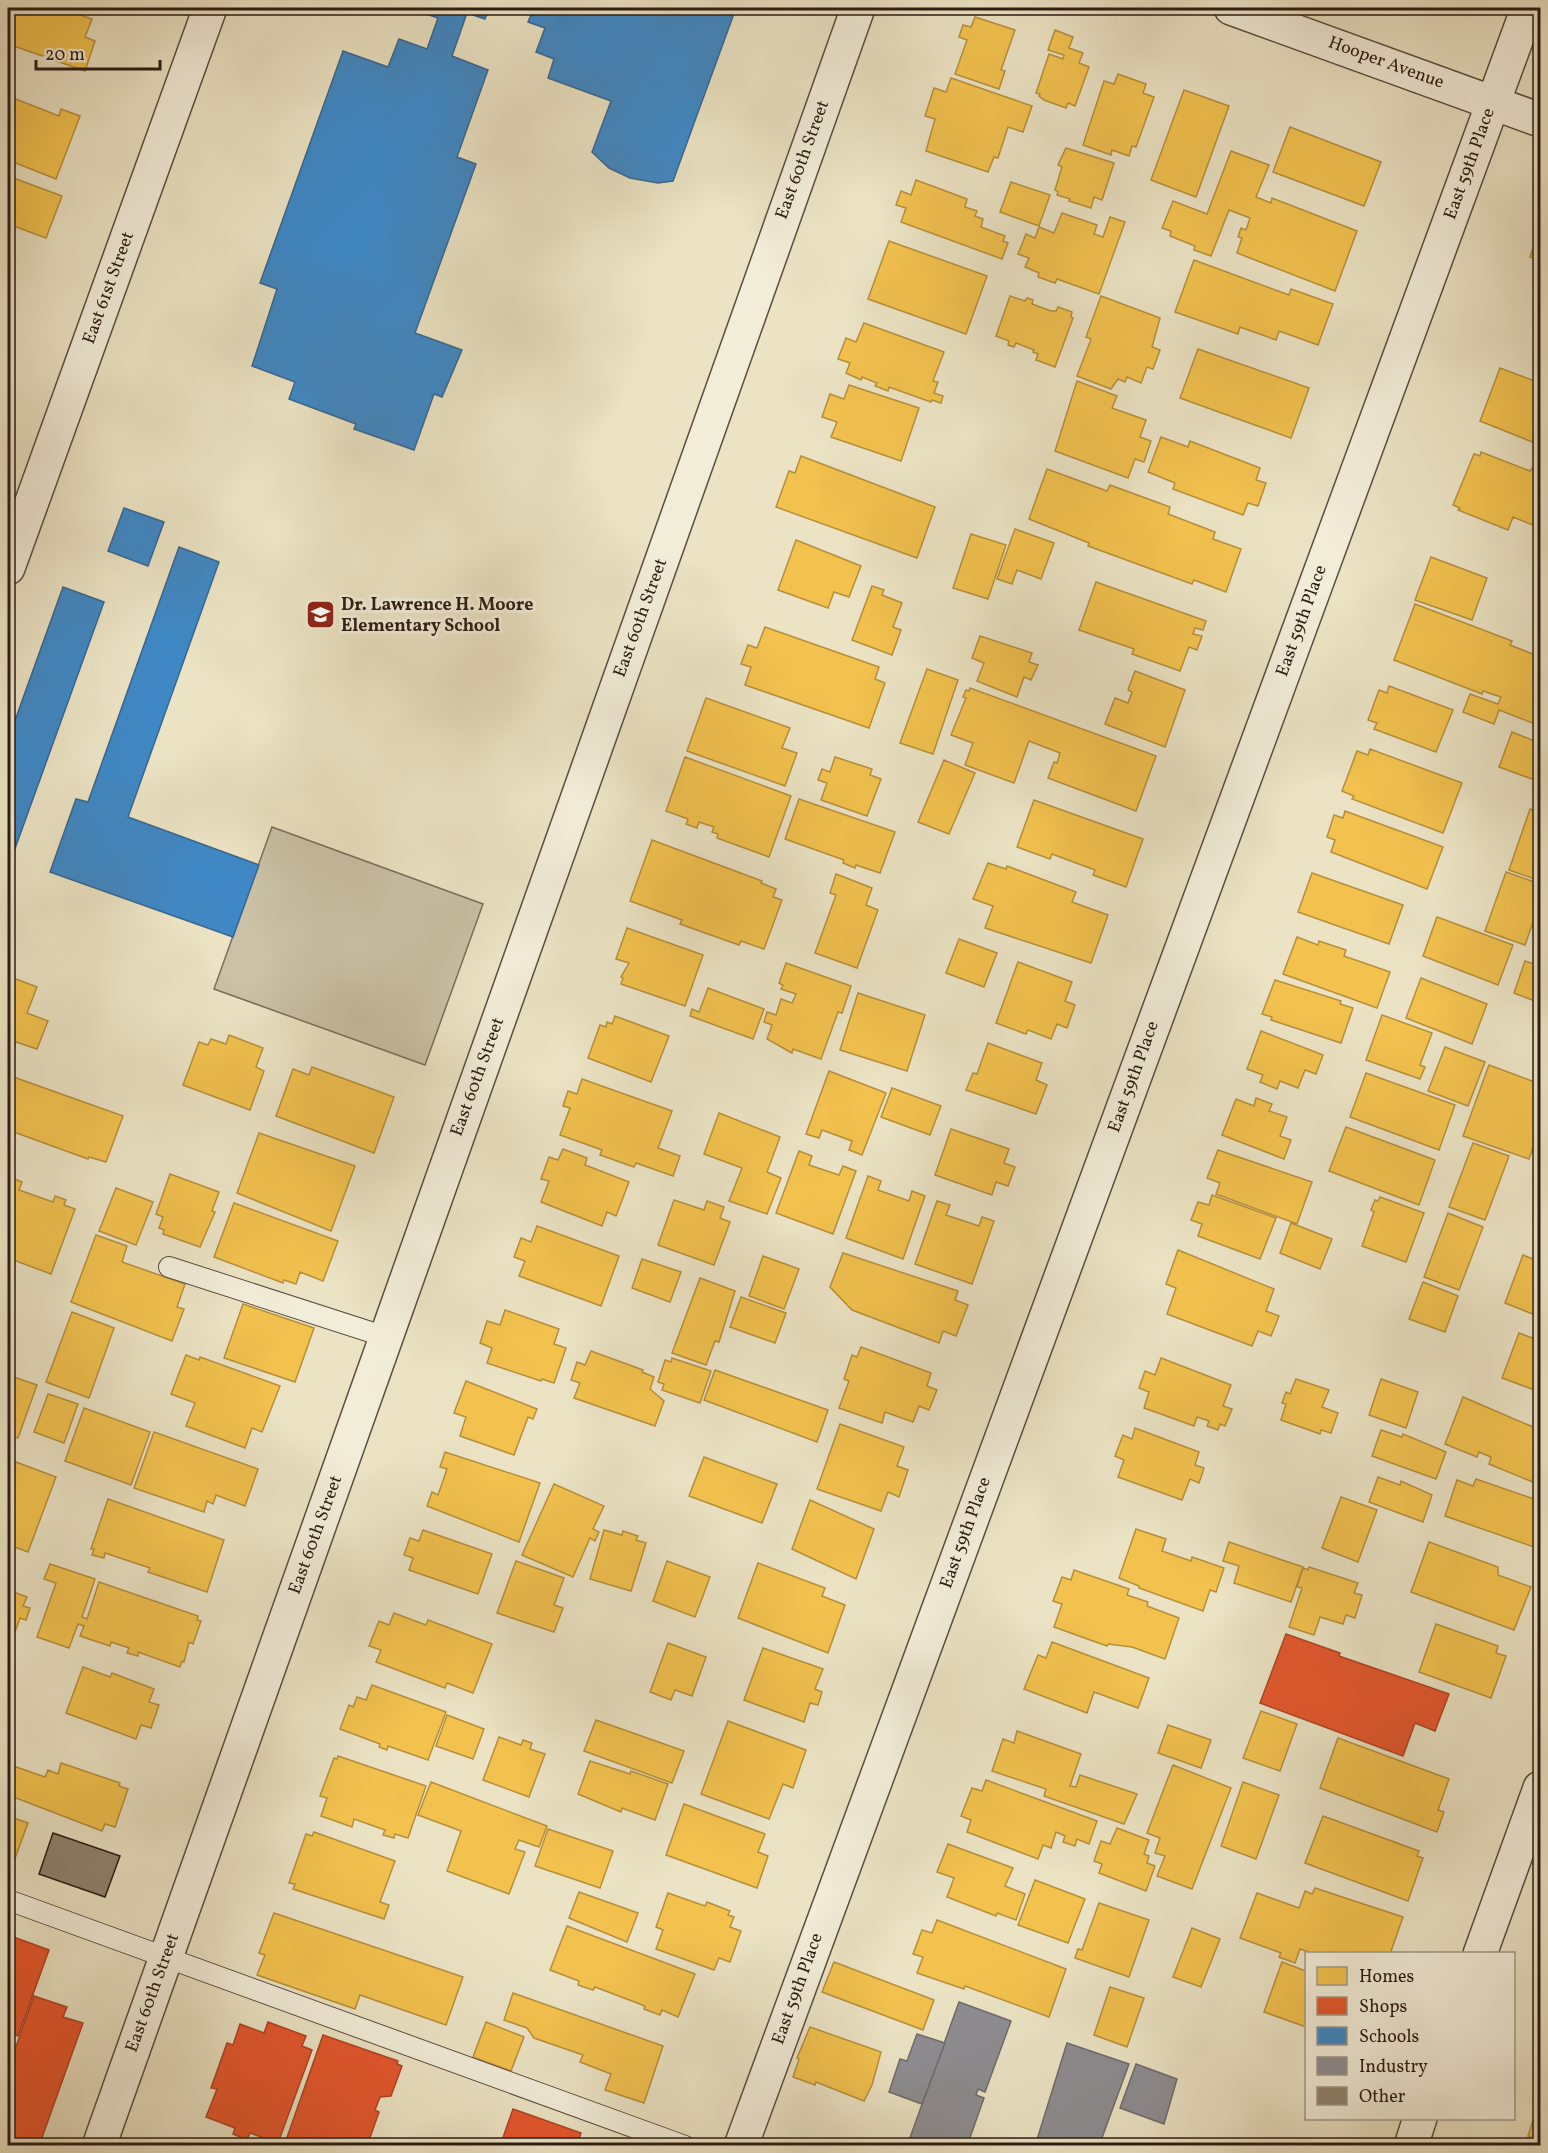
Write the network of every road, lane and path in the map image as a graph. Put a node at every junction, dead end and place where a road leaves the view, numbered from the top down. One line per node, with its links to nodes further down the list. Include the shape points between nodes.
1 (210, 8): 7 (street, East 61st Street)
2 (858, 8): 9 (street, East 60th Street)
3 (1231, 8): 5 (street, Hooper Avenue)
4 (1528, 8): 5 (street, East 59th Place)
5 (1493, 102): 6 (street, Hooper Avenue); 17 (street, East 59th Place)
6 (1540, 120)
7 (8, 568)
8 (169, 1267): 9 (lane)
9 (386, 1337): 13 (street, East 60th Street)
10 (1540, 1788): 12 (street)
11 (8, 1900): 13 (lane)
12 (1480, 1952)
13 (166, 1958): 15 (street, East 60th Street); 16 (lane)
14 (1419, 2120): 18 (street)
15 (99, 2145)
16 (685, 2145)
17 (741, 2145)
18 (1411, 2145)

